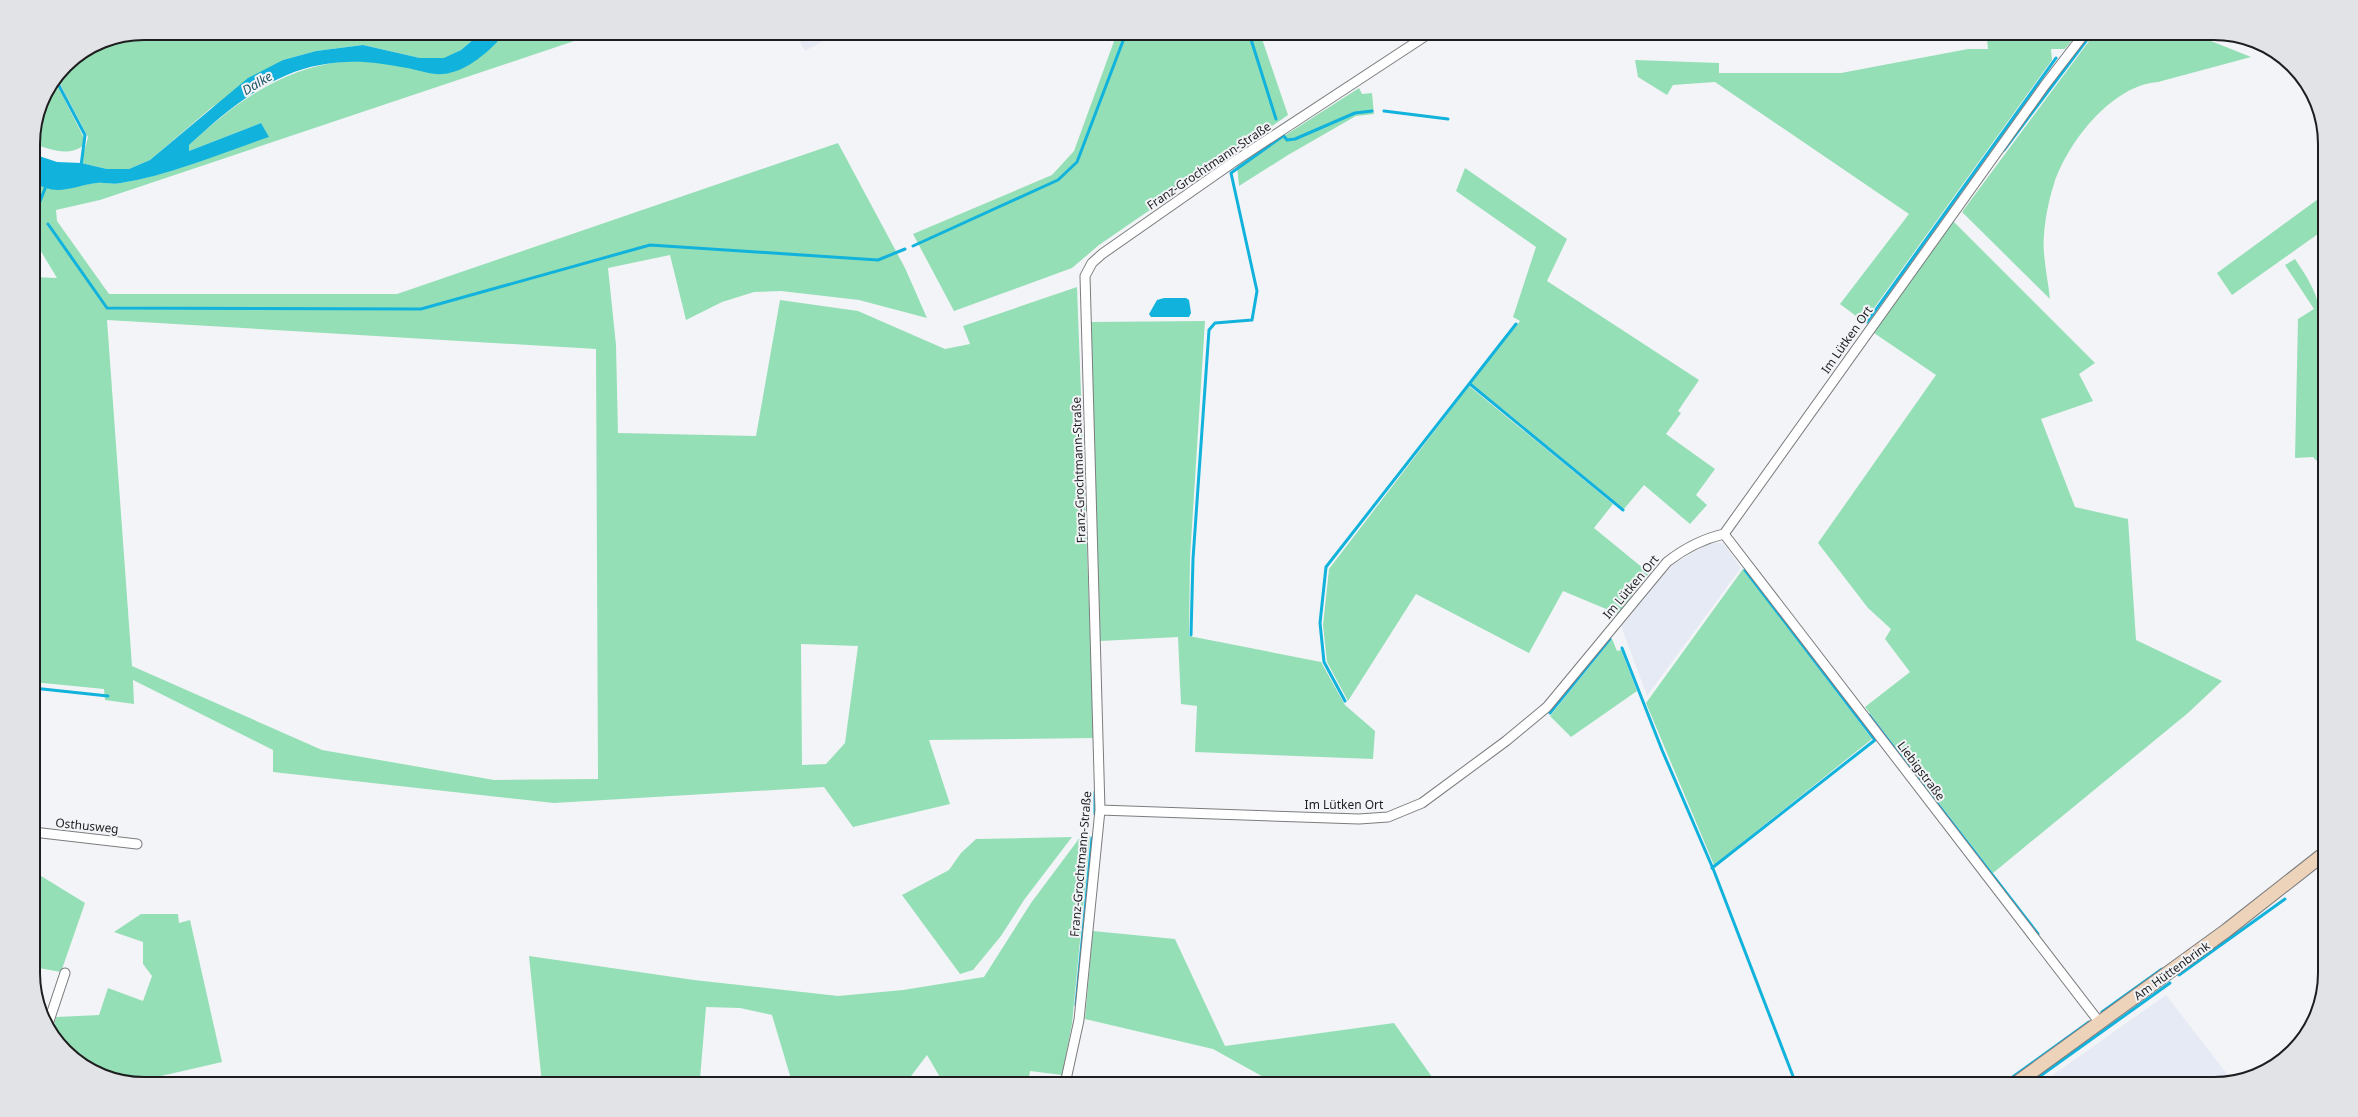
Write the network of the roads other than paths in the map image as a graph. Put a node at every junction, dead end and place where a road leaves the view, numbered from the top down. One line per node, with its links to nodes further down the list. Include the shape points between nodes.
1 (1419, 40): 4 (street, Franz-Grochtmann-Straße, via 1235,161 1102,254 1092,263 1085,276)
2 (2080, 40): 3 (street, Im Lütken Ort, via 2040,91)
3 (1724, 534): 4 (street, Im Lütken Ort, via 1706,538 1685,548 1667,562 1547,707 1475,765 1407,811 1388,817 1359,819); 10 (street, Liebigstraße)
4 (1100, 810): 11 (street, Franz-Grochtmann-Straße, via 1079,1020)
5 (40, 833): 6 (street, Osthusweg)
6 (137, 844)
7 (2318, 858): 10 (street, Am Hüttenbrink, via 2227,930)
8 (65, 973): 9 (street)
9 (50, 1017)
10 (2100, 1023): 12 (street, Am Hüttenbrink)
11 (1067, 1077)
12 (2025, 1077)

